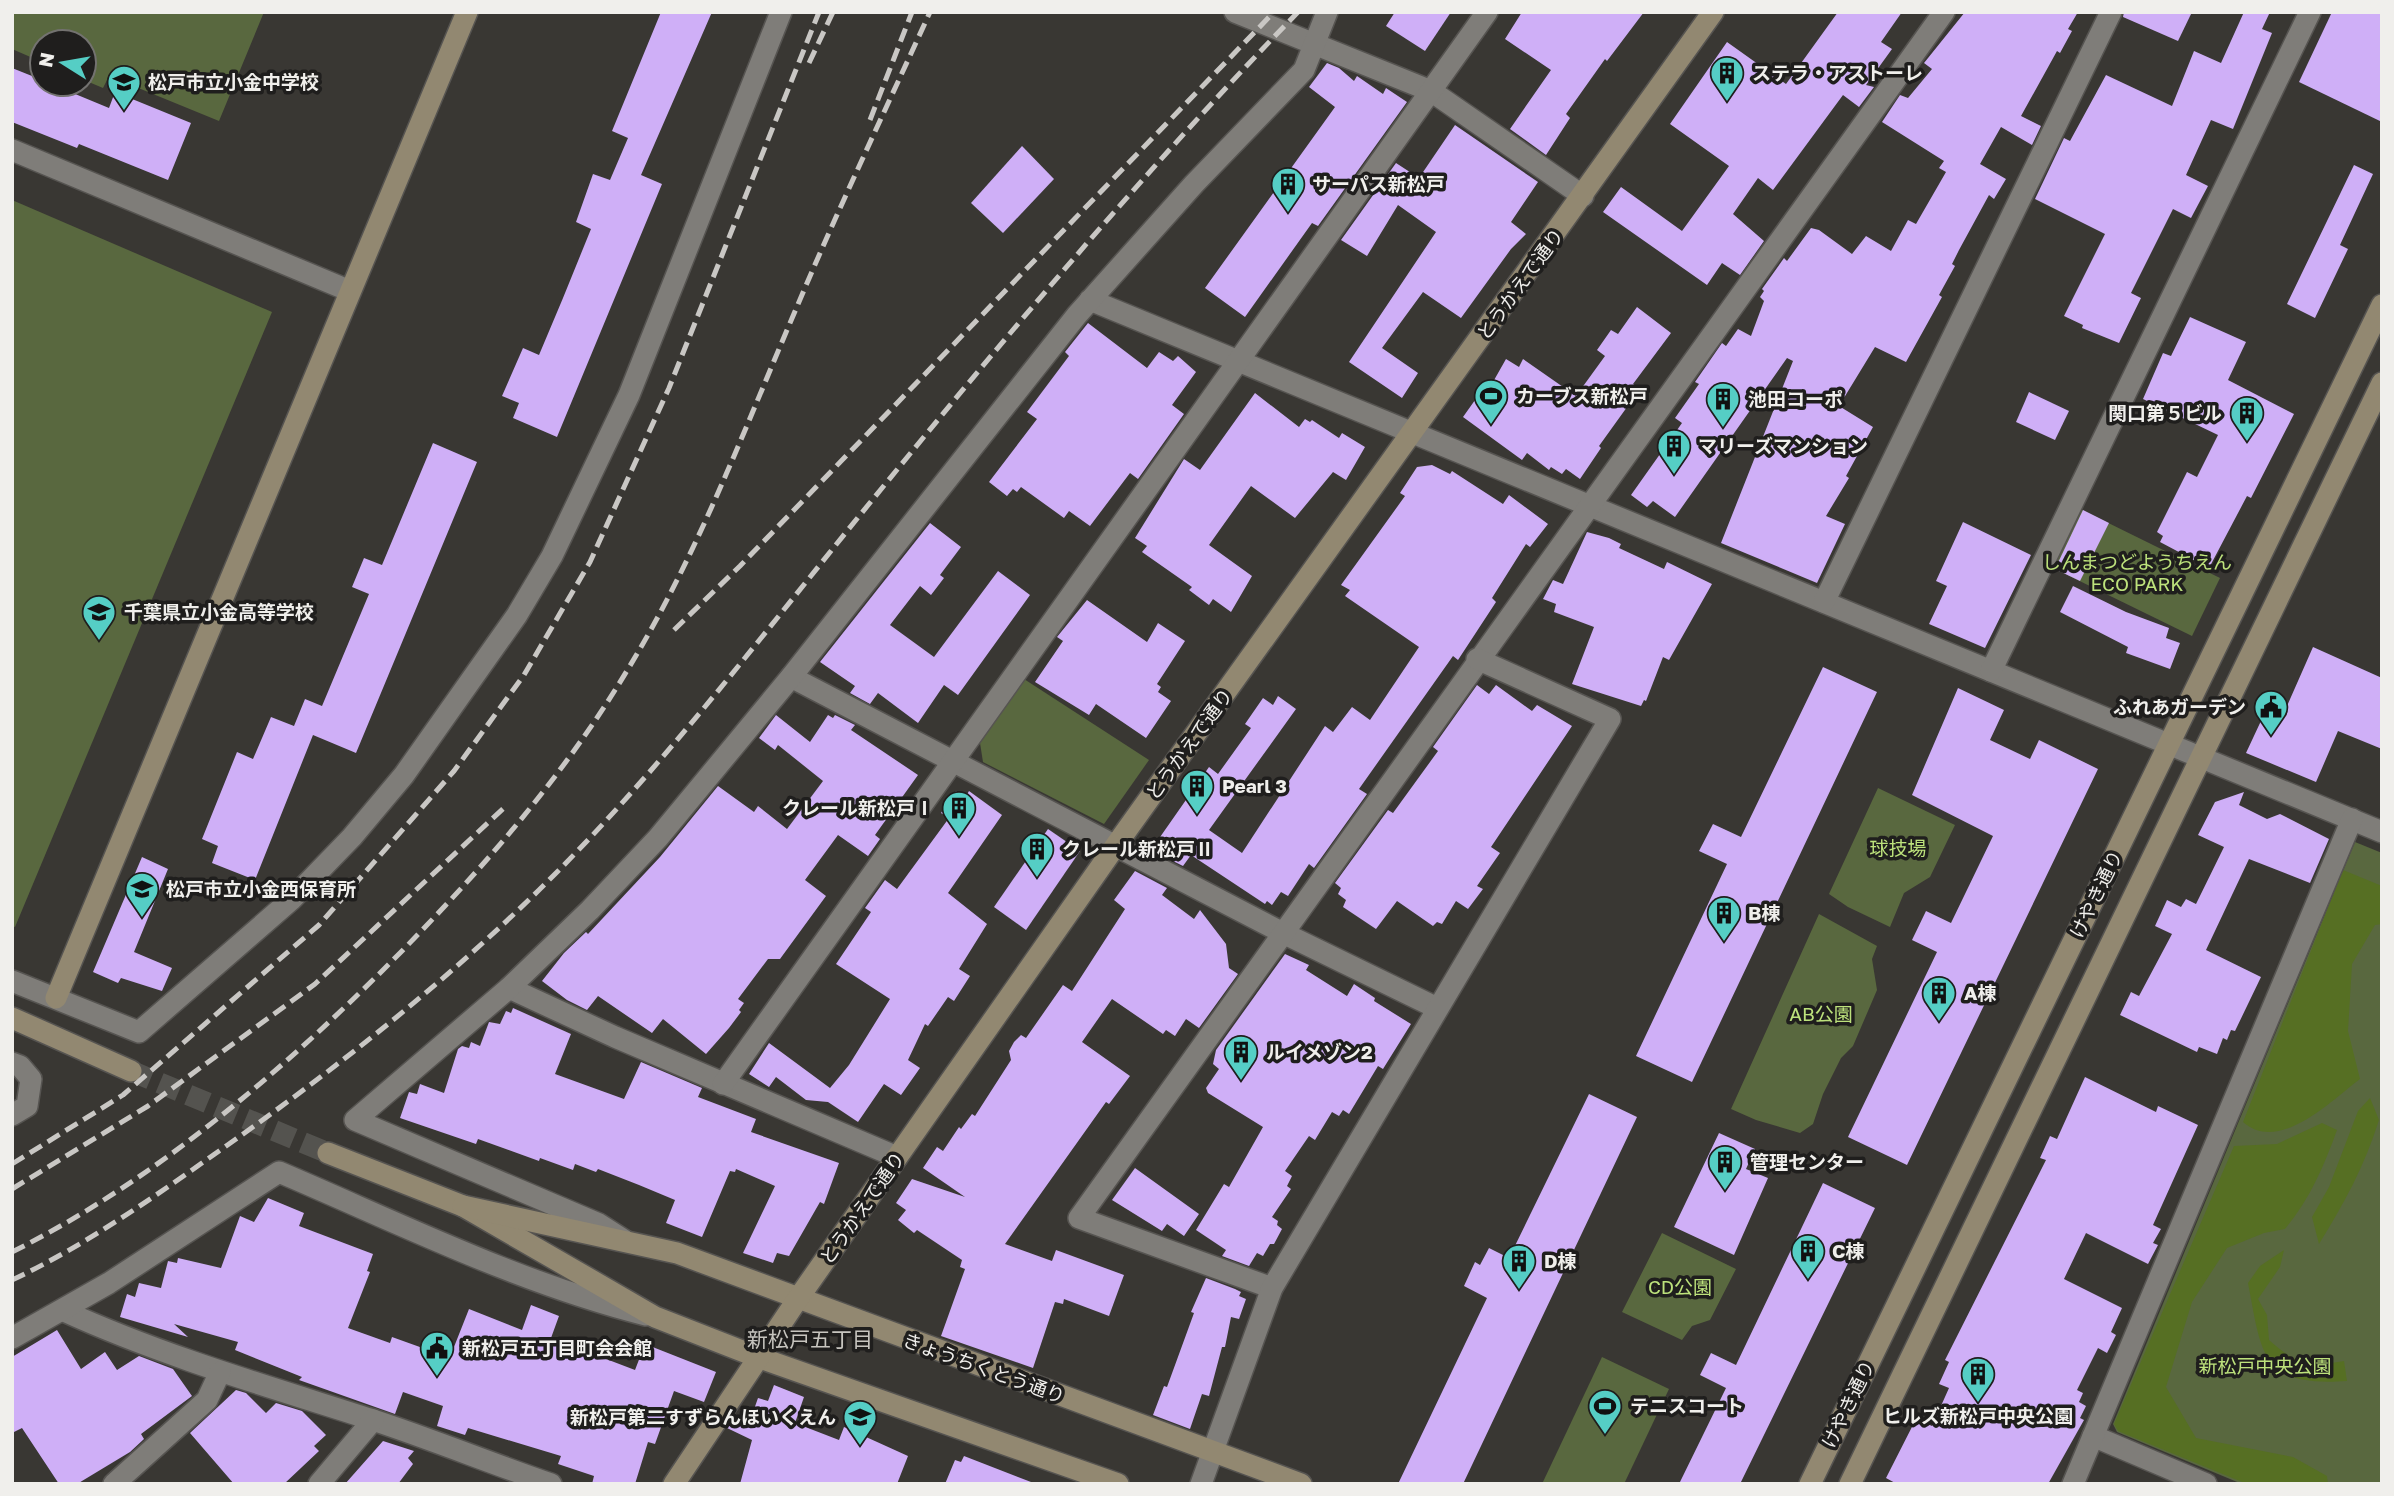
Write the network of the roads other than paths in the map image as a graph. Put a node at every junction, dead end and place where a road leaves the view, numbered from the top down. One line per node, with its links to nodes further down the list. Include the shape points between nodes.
1 (467, 12): 14 (street)
2 (781, 12): 34 (street, via 659,323 585,490 517,615 428,743 352,837 292,898 139,1032)
3 (1236, 12): 10 (street)
4 (1327, 12): 10 (street)
5 (1487, 12): 11 (street)
6 (1713, 12): 13 (street, とうかえで通り)
7 (1944, 12): 20 (street)
8 (2111, 12): 21 (street)
9 (2310, 12): 23 (street)
10 (1316, 43): 11 (street); 15 (street, via 1304,70)
11 (1431, 90): 13 (street); 17 (street)
12 (12, 150): 14 (street)
13 (1583, 195): 19 (street, とうかえで通り)
14 (350, 292): 34 (street)
15 (1090, 300): 17 (street); 24 (street)
16 (2382, 304): 25 (street, けやき通り)
17 (1237, 361): 19 (street); 27 (street)
18 (2382, 383): 26 (street, けやき通り)
19 (1413, 434): 20 (street); 30 (street, とうかえで通り)
20 (1588, 507): 21 (street); 22 (street)
21 (1824, 602): 23 (street)
22 (1477, 659): 31 (street); 35 (street, via 1610,719)
23 (1991, 671): 25 (street)
24 (791, 677): 27 (street); 33 (street, via 658,838)
25 (2169, 744): 26 (street); 63 (street, けやき通り)
26 (2200, 757): 28 (street); 64 (street, けやき通り)
27 (954, 761): 30 (street); 39 (street)
28 (2352, 819): 29 (street); 53 (street)
29 (2382, 832)
30 (1116, 845): 31 (street); 42 (street, とうかえで通り)
31 (1283, 933): 35 (street); 45 (street, via 1079,1218)
32 (12, 981): 34 (street)
33 (509, 988): 39 (street); 44 (street, via 355,1120 599,1224)
34 (56, 998)
35 (1437, 1008): 45 (street)
36 (12, 1018): 38 (street)
37 (12, 1063): 40 (street, via 31,1079 27,1106)
38 (131, 1071)
39 (723, 1084): 42 (street)
40 (12, 1115)
41 (328, 1153): 43 (street)
42 (897, 1157): 46 (street, とうかえで通り)
43 (463, 1206): 44 (street, きょうちくとう通り); 48 (street)
44 (624, 1240): 46 (street, きょうちくとう通り, via 677,1254)
45 (1272, 1288): 54 (street)
46 (797, 1300): 50 (street, とうかえで通り); 54 (street, きょうちくとう通り)
47 (64, 1311): 48 (street, via 279,1172 537,1279 606,1305); 49 (street); 51 (street, via 113,1334)
48 (655, 1317): 50 (street)
49 (12, 1338)
50 (760, 1358): 59 (street, とうかえで通り); 60 (street)
51 (220, 1371): 52 (street); 56 (street, via 206,1400)
52 (373, 1420): 55 (street); 57 (street)
53 (2093, 1436): 65 (street); 66 (street)
54 (1213, 1451): 61 (street); 62 (street, きょうちくとう通り)
55 (495, 1475): 58 (street)
56 (114, 1484)
57 (318, 1484)
58 (551, 1484)
59 (674, 1484)
60 (1118, 1484)
61 (1201, 1484)
62 (1301, 1484)
63 (1810, 1484)
64 (1850, 1484)
65 (2073, 1484)
66 (2206, 1484)

